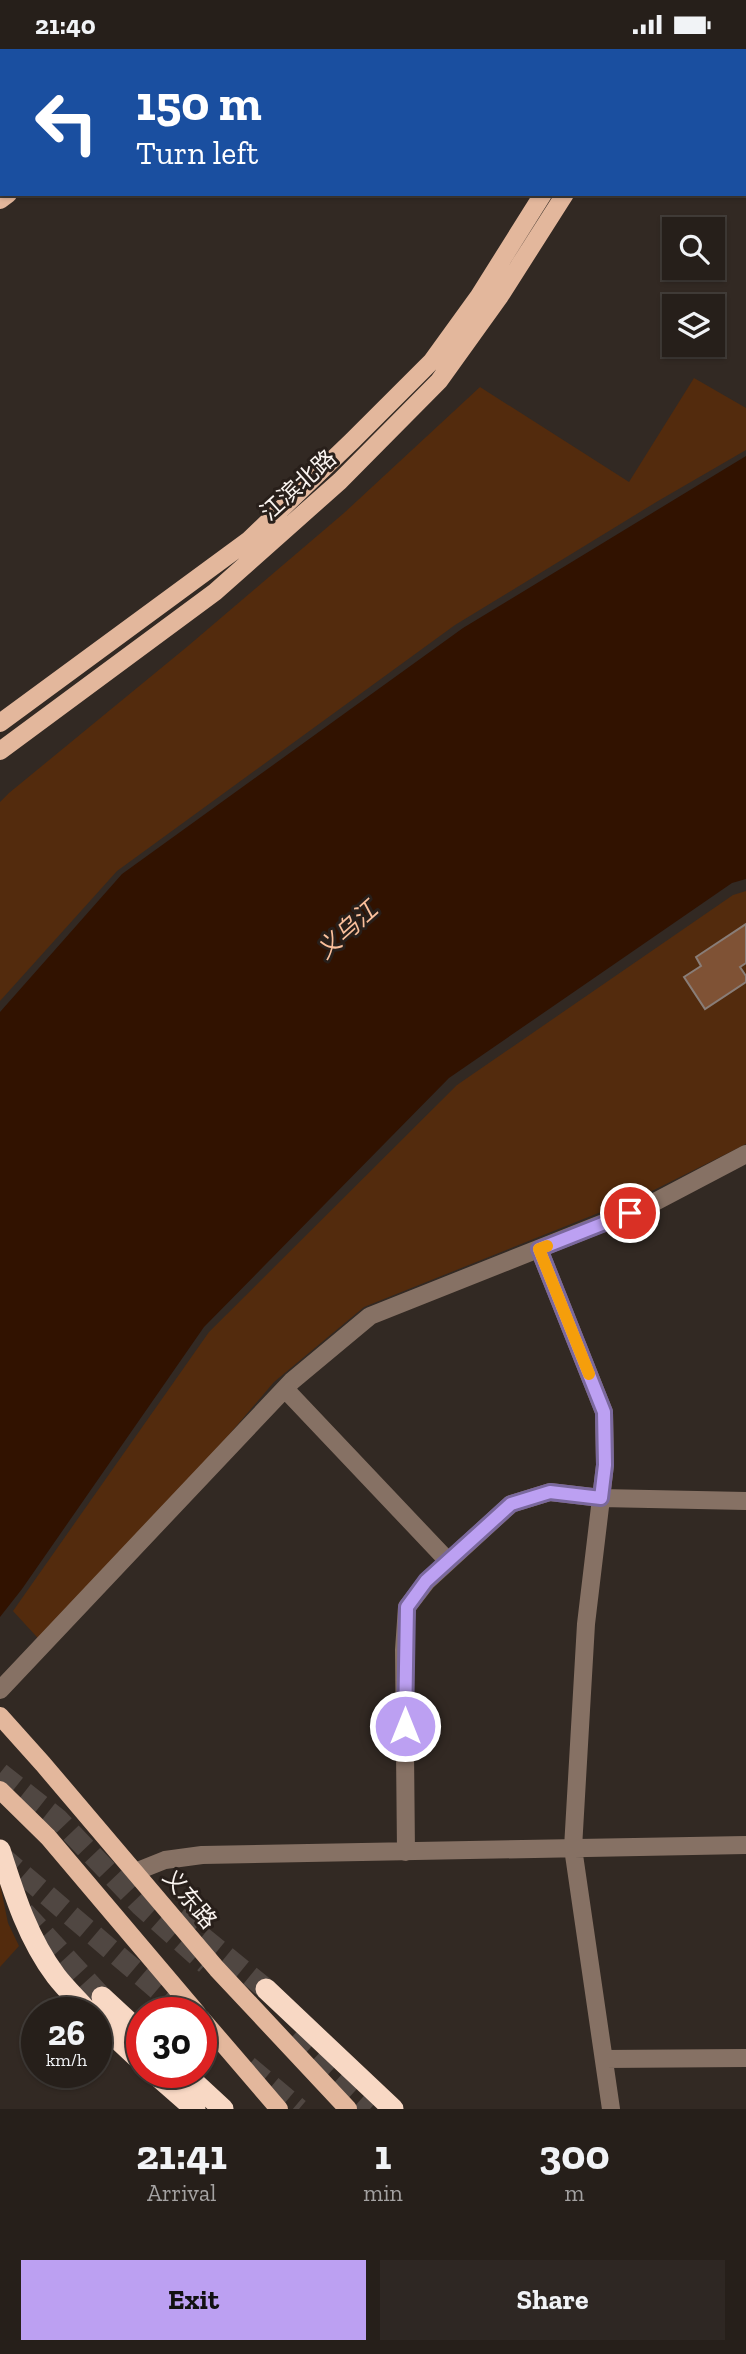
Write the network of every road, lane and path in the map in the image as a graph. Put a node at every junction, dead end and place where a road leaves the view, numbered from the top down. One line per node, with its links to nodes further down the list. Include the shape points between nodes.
1 (542, 196): 3 (main road, 江滨北路, via 432,361 352,441 249,540)
2 (564, 196): 4 (main road, 江滨北路, via 439,381 340,481 215,592)
3 (0, 723)
4 (0, 751)
5 (746, 1154): 6 (street, via 651,1204)
6 (539, 1249): 7 (street, via 370,1316); 8 (street, via 604,1412)
7 (285, 1389): 10 (street); 11 (street)
8 (601, 1498): 9 (street); 10 (street, via 550,1492 511,1504); 15 (street, via 586,1623)
9 (746, 1501)
10 (448, 1561): 17 (street, via 407,1607)
11 (0, 1690)
12 (0, 1716): 18 (main road, 义东路)
13 (0, 1790): 21 (main road, via 48,1837)
14 (746, 1845): 15 (street)
15 (573, 1848): 17 (street); 26 (street)
16 (0, 1850): 20 (highway, via 35,1943 56,1976)
17 (406, 1852): 18 (street, via 202,1855 165,1860)
18 (135, 1873): 32 (main road, 义东路)
19 (266, 1989): 33 (highway)
20 (85, 1997)
21 (183, 1997)
22 (112, 2034): 24 (highway)
23 (217, 2037): 31 (main road)
24 (126, 2047)
25 (746, 2058): 26 (street)
26 (604, 2059): 34 (street)
27 (171, 2088): 29 (highway)
28 (200, 2088): 30 (highway)
29 (195, 2109)
30 (223, 2109)
31 (279, 2109)
32 (348, 2109)
33 (393, 2109)
34 (611, 2109)

